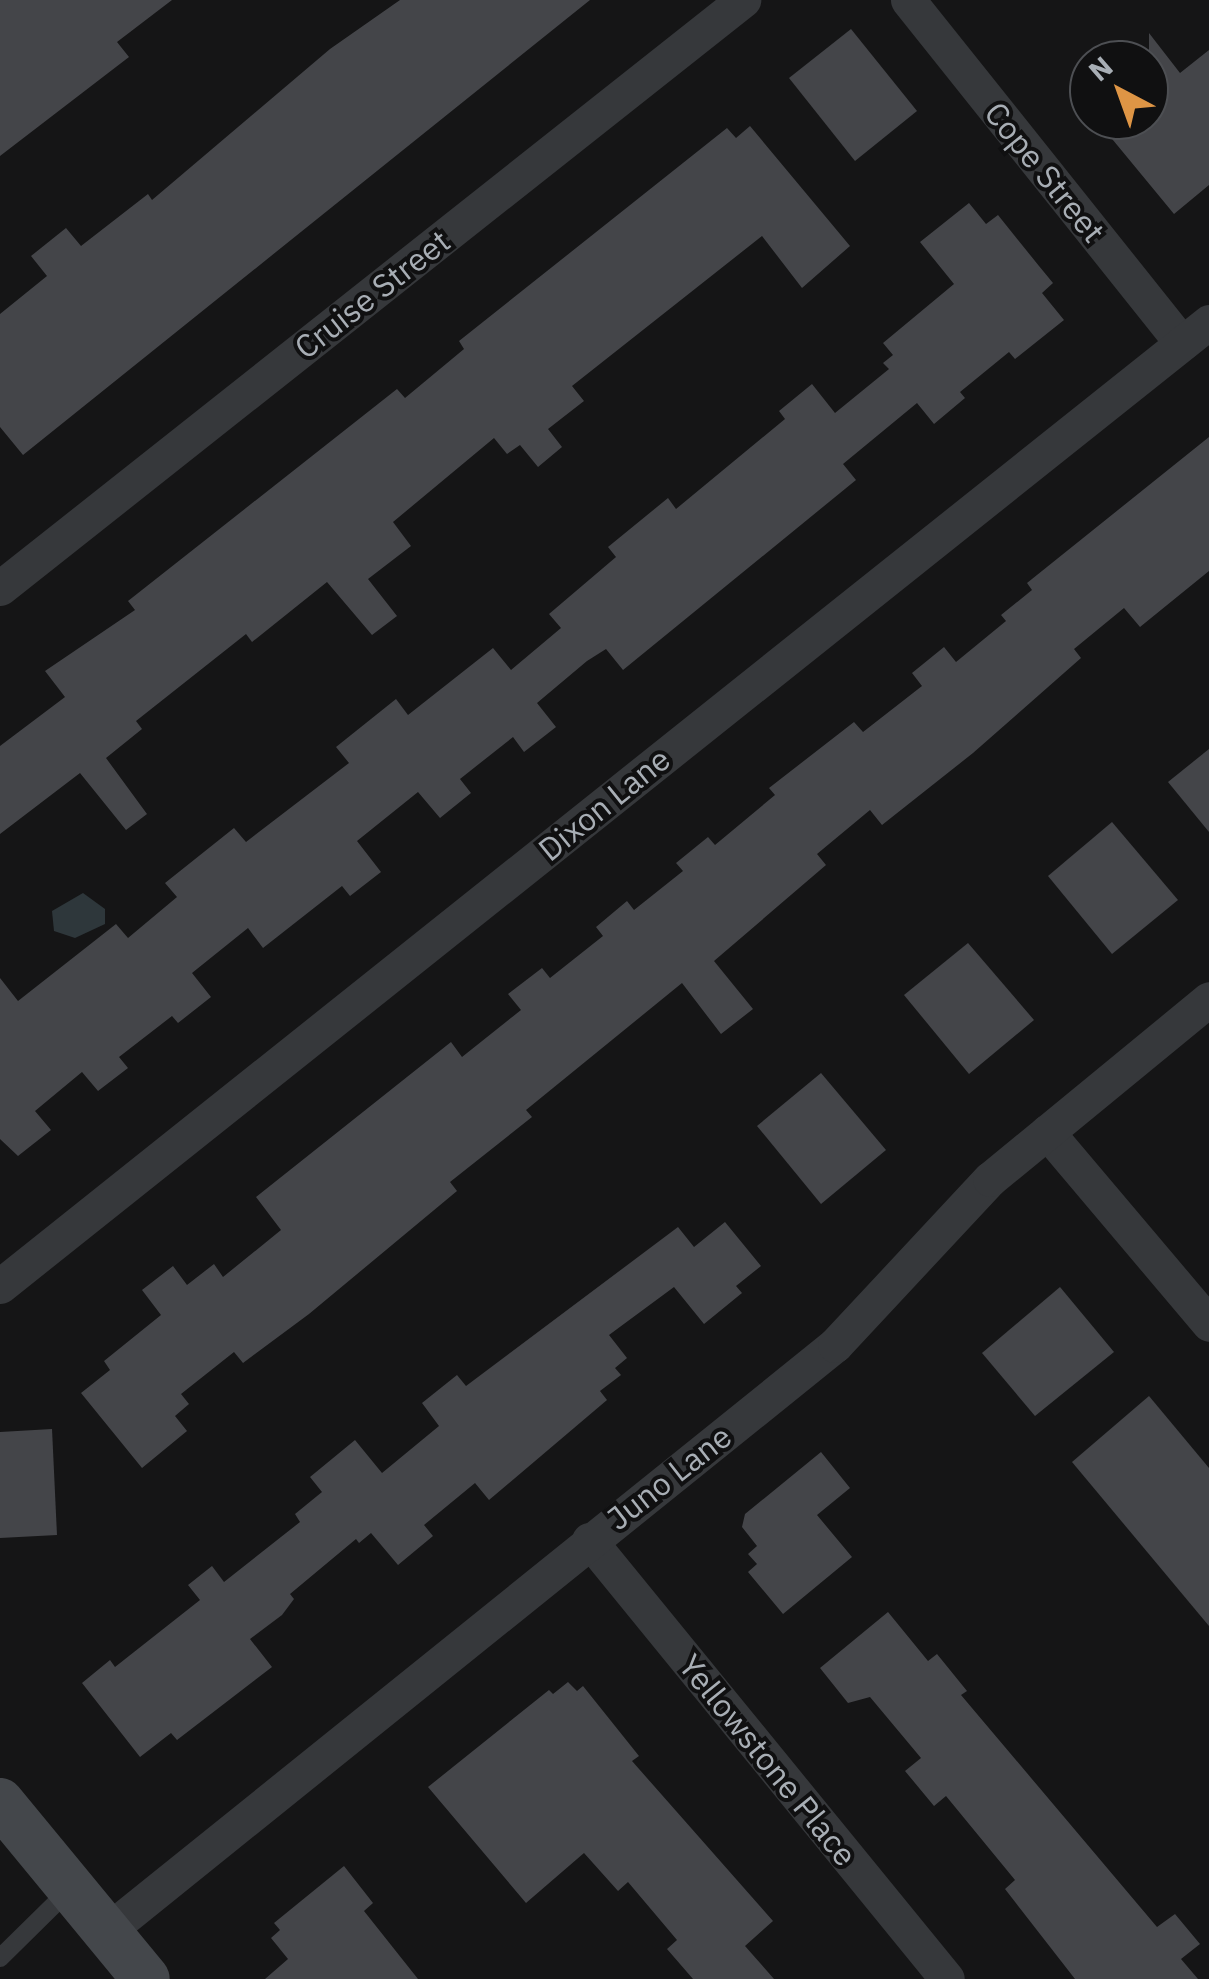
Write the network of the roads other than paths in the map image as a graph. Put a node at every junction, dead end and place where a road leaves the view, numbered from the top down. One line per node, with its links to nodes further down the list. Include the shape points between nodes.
1 (743, 0): 4 (street, Cruise Street)
2 (908, 0): 3 (street, Cope Street)
3 (1196, 332): 7 (street, Dixon Lane)
4 (0, 588)
5 (1209, 999): 6 (street, Juno Lane)
6 (1047, 1132): 8 (street); 9 (street, Juno Lane, via 962,1205 864,1320)
7 (0, 1286)
8 (1209, 1324)
9 (588, 1540): 12 (street, Juno Lane); 15 (street, Yellowstone Place)
10 (0, 1802): 11 (street)
11 (70, 1888): 12 (street); 13 (lane)
12 (106, 1932): 14 (street)
13 (0, 1958)
14 (146, 1979)
15 (946, 1979)

